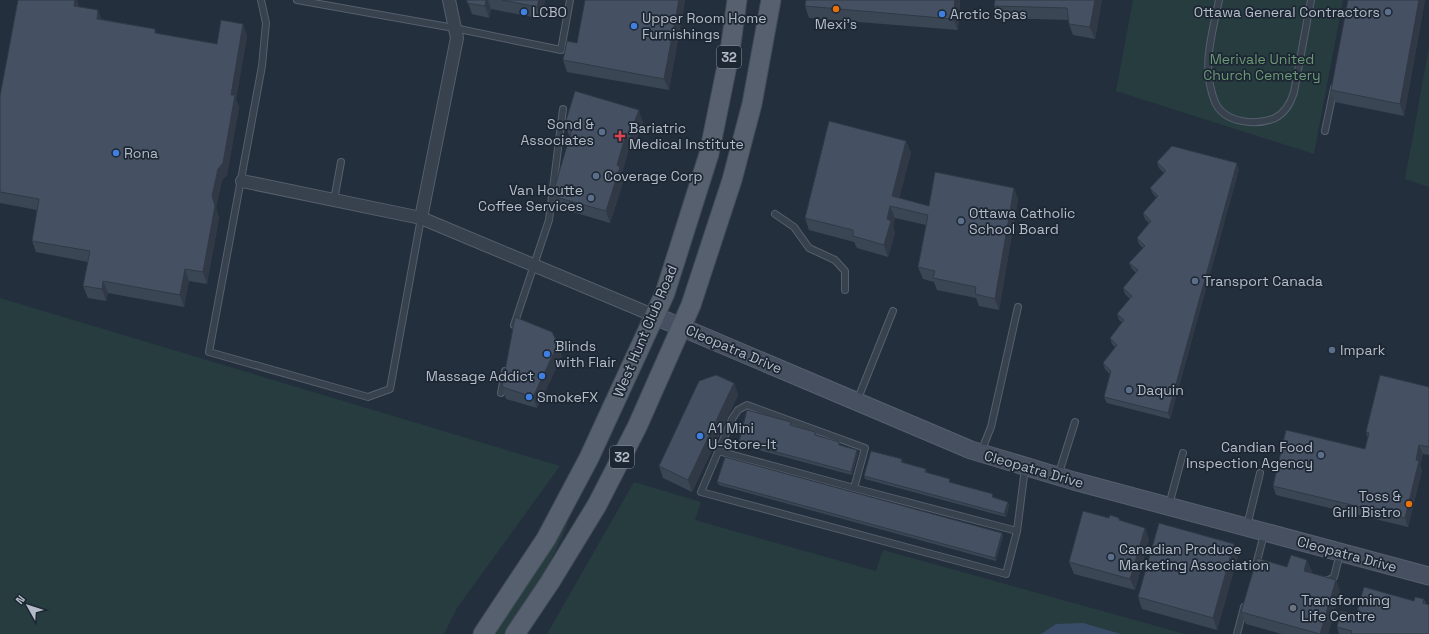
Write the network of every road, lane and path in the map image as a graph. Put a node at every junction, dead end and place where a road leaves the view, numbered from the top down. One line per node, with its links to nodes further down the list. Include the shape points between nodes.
1 (261, 0): 14 (lane, via 266,23 262,66)
2 (297, 0): 9 (lane)
3 (448, 0): 9 (street)
4 (570, 0): 9 (lane, via 561,50)
5 (737, 0): 22 (main road, West Hunt Club Road / 32, via 730,50 709,154)
6 (770, 0): 23 (main road, 32, via 752,104 736,165 691,305)
7 (1220, 0): 8 (lane, via 1208,53 1208,79 1216,104 1226,115 1235,120 1258,122 1276,118 1290,104)
8 (1311, 0)
9 (454, 28): 17 (street, via 457,38)
10 (1336, 77): 12 (lane)
11 (563, 110): 18 (lane, via 549,220)
12 (1325, 132)
13 (341, 162): 15 (lane)
14 (242, 181): 15 (street); 17 (lane, via 209,352 368,396 390,389)
15 (334, 200): 17 (street)
16 (776, 214): 19 (lane, via 794,227 809,248 835,260 845,271)
17 (421, 218): 18 (street)
18 (533, 265): 22 (street); 24 (lane)
19 (845, 290)
20 (1018, 308): 30 (lane, via 991,427)
21 (893, 311): 27 (lane)
22 (655, 316): 23 (street, Cleopatra Drive); 47 (main road, West Hunt Club Road / 32, via 589,458 546,538)
23 (681, 327): 27 (street, Cleopatra Drive); 48 (main road, 32, via 637,427 597,505)
24 (512, 332)
25 (507, 363): 26 (lane)
26 (501, 393)
27 (857, 401): 30 (street, Cleopatra Drive)
28 (1075, 422): 34 (lane)
29 (718, 452): 35 (lane); 35 (lane, via 732,419 738,410 747,405 865,448); 38 (lane, via 701,492 1006,574)
30 (980, 453): 32 (street, Cleopatra Drive)
31 (1183, 453): 36 (lane)
32 (1025, 467): 34 (street, Cleopatra Drive); 38 (lane)
33 (1260, 473): 37 (lane)
34 (1058, 476): 36 (street, Cleopatra Drive)
35 (854, 488): 38 (lane)
36 (1168, 506): 37 (street, Cleopatra Drive)
37 (1247, 527): 39 (street, Cleopatra Drive)
38 (1018, 531)
39 (1265, 532): 40 (street, Cleopatra Drive); 41 (lane)
40 (1340, 552): 44 (street, Cleopatra Drive); 45 (lane, via 1334,577 1327,581)
41 (1257, 562): 42 (lane); 43 (lane)
42 (1264, 564)
43 (1255, 569)
44 (1429, 576)
45 (1315, 579)
46 (1247, 598): 49 (lane)
47 (483, 634)
48 (515, 634)
49 (1237, 634)

